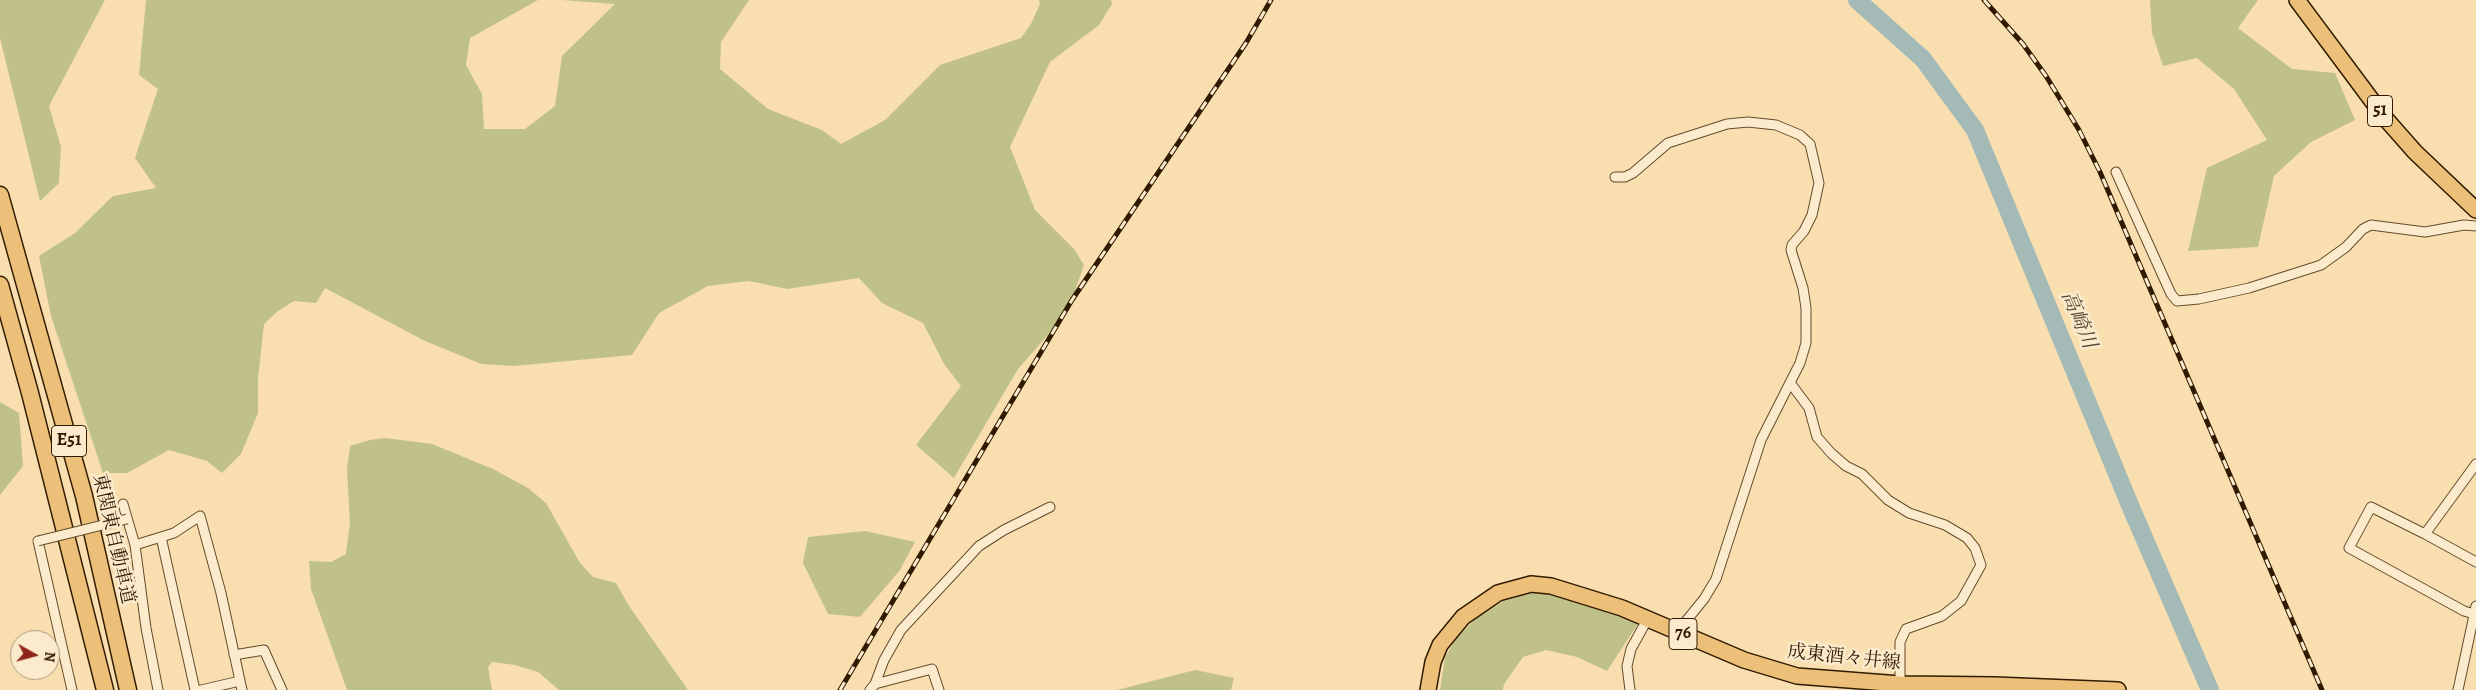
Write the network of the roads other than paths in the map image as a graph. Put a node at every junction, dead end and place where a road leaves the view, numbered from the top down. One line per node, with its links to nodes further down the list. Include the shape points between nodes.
1 (2297, 0): 5 (main road, 51, via 2385,118 2415,152)
2 (2116, 172): 6 (street, via 2170,294 2177,300 2199,299 2249,288 2322,265 2370,226 2435,232 2464,225)
3 (1615, 177): 8 (street, via 1633,173 1668,143 1728,124 1776,125 1800,135 1810,144 1820,183 1812,215 1791,250 1803,288 1807,327 1806,343)
4 (0, 195): 29 (highway, 東関東自動車道 / E51, via 84,496)
5 (2476, 210)
6 (2476, 226)
7 (0, 285): 28 (highway, E51)
8 (1791, 384): 19 (street, via 1761,440 1716,579); 22 (street, via 1809,408 1818,437 1831,453 1862,474 1888,500 1909,513 1945,525 1967,538 1976,548 1981,565 1961,601 1942,616 1906,629 1900,642)
9 (2476, 464): 13 (street)
10 (122, 504): 12 (street)
11 (1050, 506): 25 (street, via 979,546 901,630)
12 (127, 520): 15 (street); 27 (street, bridge, via 38,540)
13 (2425, 534): 16 (street); 17 (street, via 2371,507 2349,548 2464,611)
14 (161, 536): 15 (street); 21 (street, via 174,533 200,516); 31 (street)
15 (134, 545): 30 (street)
16 (2476, 562)
17 (2475, 610): 20 (street)
18 (1648, 618): 19 (main road, 成東酒々井線 / 76); 35 (main road, 成東酒々井線 / 76, via 1552,586 1530,584 1498,593 1463,617 1440,645); 36 (street, via 1631,649 1627,666)
19 (1677, 632): 22 (main road, 成東酒々井線 / 76, via 1744,660 1797,676)
20 (2472, 646): 38 (street)
21 (234, 654): 23 (street); 33 (street, via 264,650)
22 (1900, 684): 26 (main road, 成東酒々井線 / 76)
23 (241, 686): 32 (street)
24 (888, 686): 25 (street); 34 (street, via 932,669)
25 (873, 687)
26 (1996, 688): 37 (main road, 成東酒々井線 / 76)
27 (72, 690)
28 (105, 690)
29 (128, 690)
30 (158, 690)
31 (195, 690)
32 (201, 690)
33 (282, 690)
34 (939, 690)
35 (1428, 690)
36 (1630, 690)
37 (2118, 690)
38 (2458, 690)

